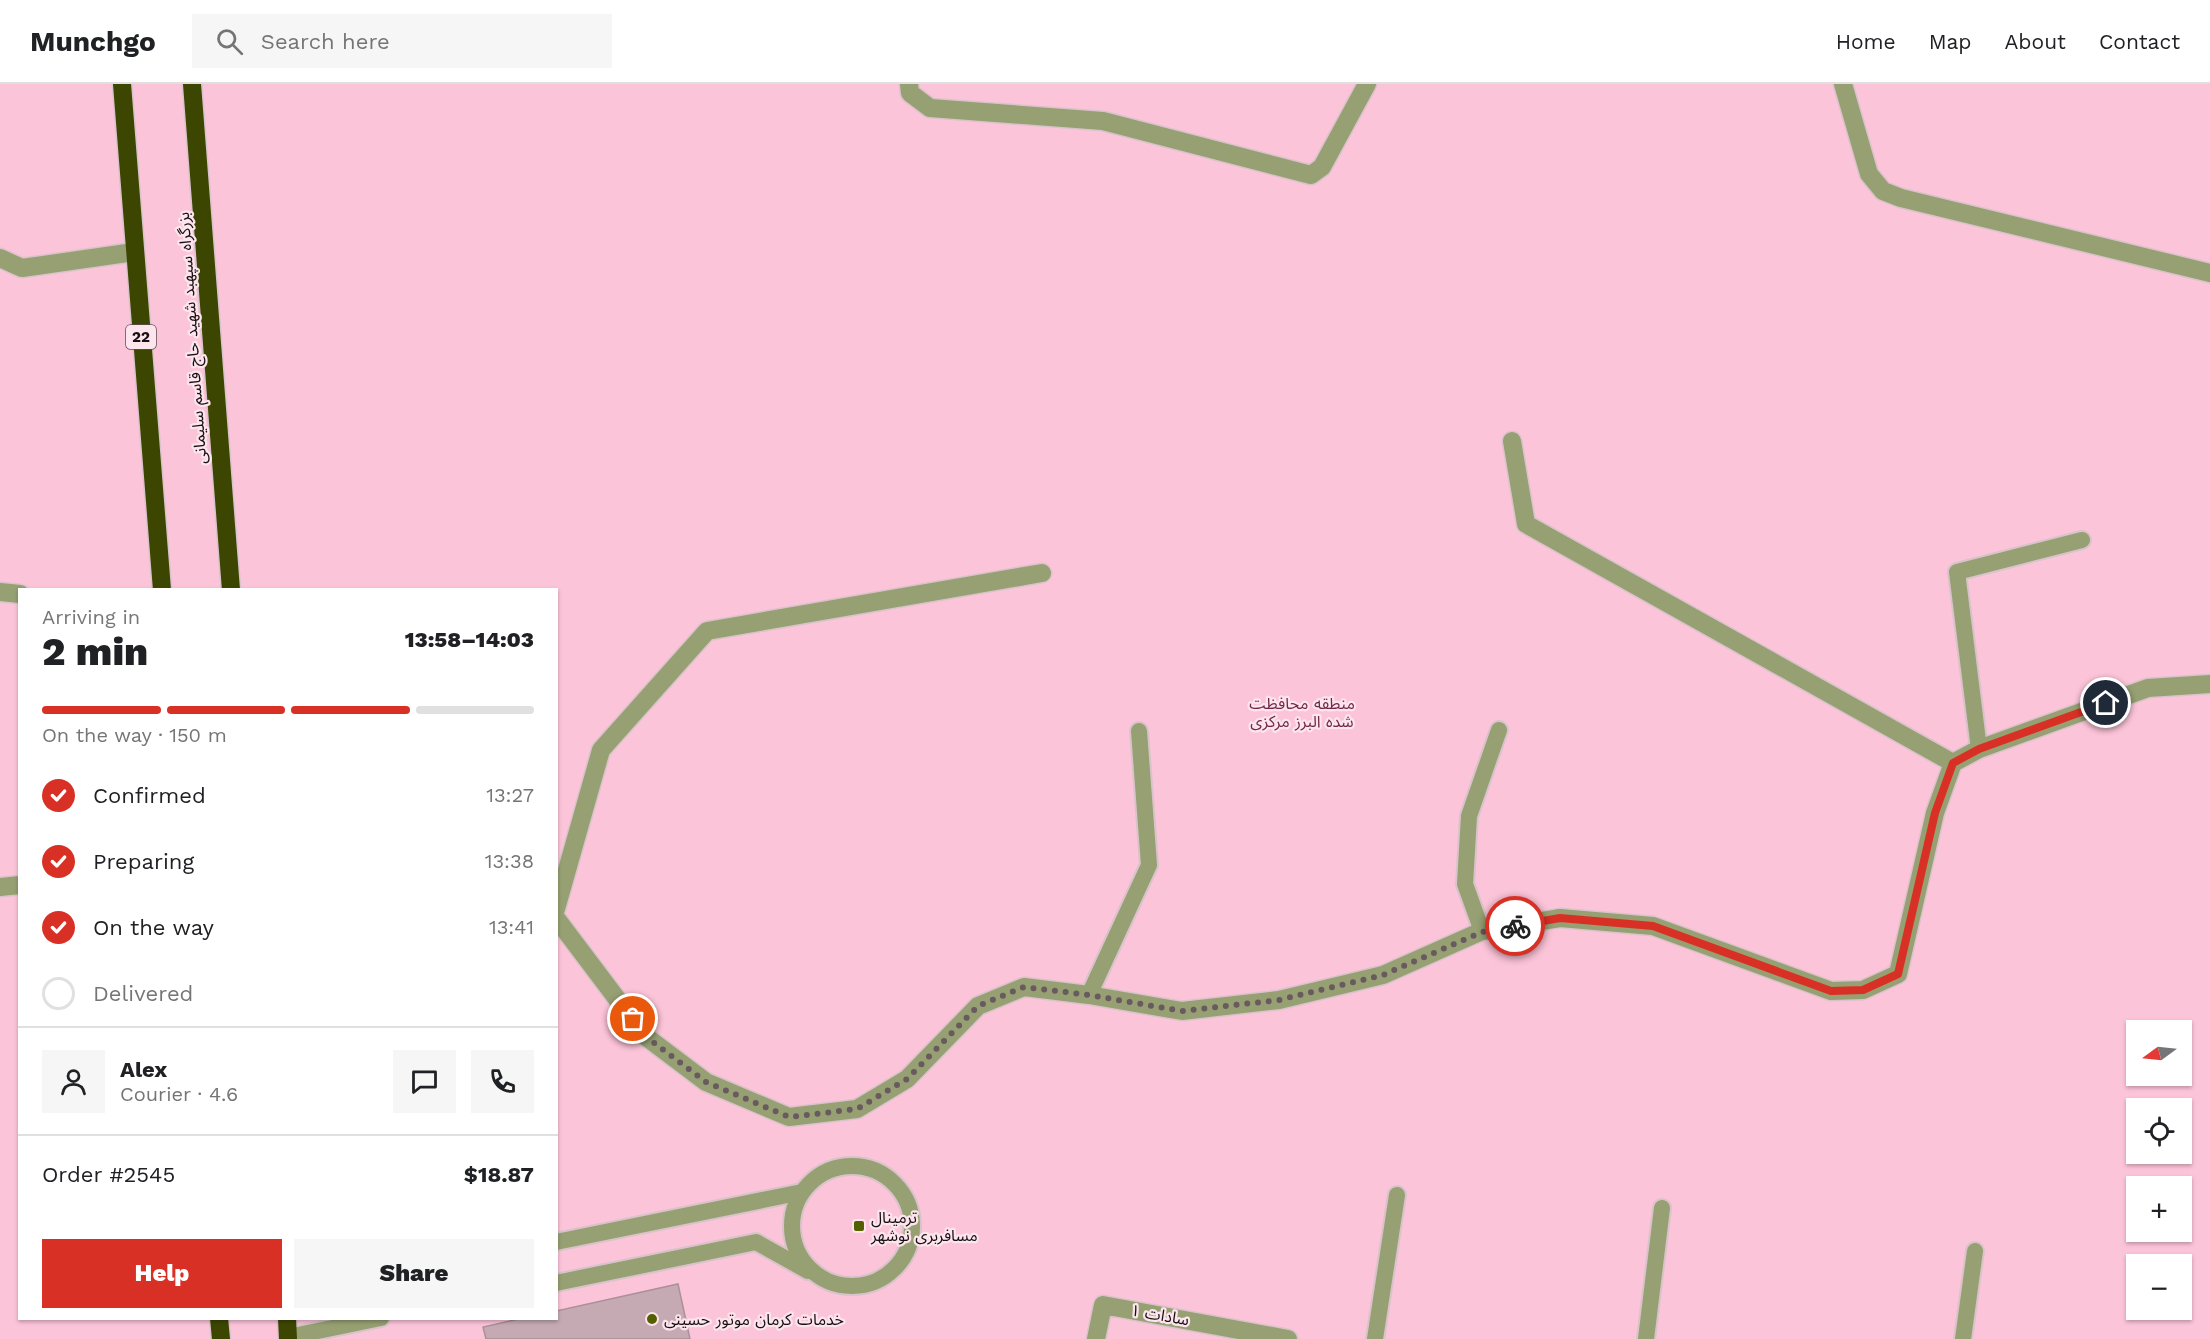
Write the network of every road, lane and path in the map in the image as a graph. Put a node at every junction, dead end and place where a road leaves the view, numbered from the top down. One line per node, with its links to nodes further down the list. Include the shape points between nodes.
1 (122, 84): 6 (highway, 22)
2 (192, 84): 13 (highway, بزرگراه سپهبد شهید حاج قاسم سلیمانی)
3 (909, 84): 4 (street, via 910,93 930,108 1103,121 1311,175 1322,168)
4 (1367, 84)
5 (1843, 84): 8 (street, via 1869,174 1883,191)
6 (134, 252): 7 (street, via 22,268); 12 (highway, 22)
7 (0, 258)
8 (2210, 273)
9 (1512, 441): 20 (street, via 1526,524)
10 (2082, 540): 19 (lane, via 1957,572)
11 (1042, 573): 23 (street, via 707,631 601,750)
12 (162, 588)
13 (231, 588)
14 (0, 592): 15 (street)
15 (18, 594)
16 (2210, 684): 19 (street, via 2148,688)
17 (1499, 730): 25 (lane, via 1469,816 1465,884)
18 (1139, 731): 26 (lane, via 1149,865)
19 (1979, 749): 20 (street)
20 (1953, 763): 25 (street, via 1935,813 1898,974 1863,990 1831,991 1653,926 1560,918)
21 (18, 885): 22 (street)
22 (0, 887)
23 (558, 902)
24 (558, 921): 26 (street, via 645,1036 706,1082 789,1117 857,1109 907,1079 978,1006 1024,987)
25 (1482, 932): 26 (street, via 1383,975 1279,1000 1182,1011)
26 (1089, 995)
27 (802, 1192): 30 (lane); 32 (lane, via 791,1222 794,1242 802,1261); 32 (lane, via 823,1172 842,1166 863,1166 882,1173 898,1186 913,1222 911,1241 903,1259 873,1283 835,1284)
28 (1397, 1195): 41 (lane)
29 (1662, 1208): 42 (lane)
30 (558, 1242)
31 (1975, 1251): 43 (lane)
32 (817, 1275): 33 (lane, via 756,1242)
33 (558, 1283)
34 (219, 1320): 38 (highway)
35 (287, 1320): 37 (highway)
36 (372, 1320): 37 (lane)
37 (288, 1338)
38 (221, 1339)
39 (1096, 1339): 40 (street, سادات ۱, via 1103,1305)
40 (1288, 1339)
41 (1375, 1339)
42 (1646, 1339)
43 (1963, 1339)

